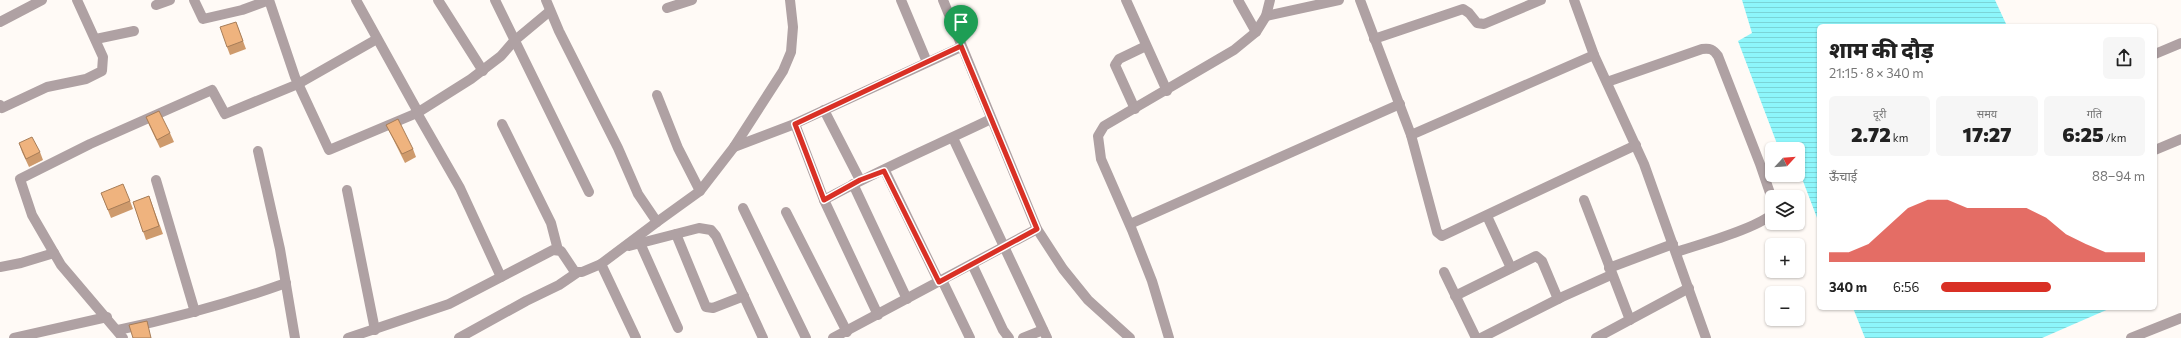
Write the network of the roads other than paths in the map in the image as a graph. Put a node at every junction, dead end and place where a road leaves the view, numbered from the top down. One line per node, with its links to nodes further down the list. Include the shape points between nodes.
1 (42, 0): 25 (street)
2 (77, 0): 28 (street)
3 (170, 0): 21 (street)
4 (194, 0): 5 (street, via 203,19 242,10)
5 (269, 0): 40 (street)
6 (356, 0): 29 (street)
7 (438, 0): 38 (street)
8 (495, 0): 31 (street)
9 (546, 0): 23 (street)
10 (692, 0): 22 (street)
11 (790, 0): 55 (street, via 792,52 783,71)
12 (901, 0): 37 (street)
13 (943, 0): 33 (street)
14 (1126, 0): 34 (street)
15 (1238, 0): 27 (street)
16 (1270, 0): 24 (street)
17 (1339, 0): 24 (street)
18 (1360, 0): 30 (street)
19 (1541, 0): 30 (street, via 1484,24 1476,23 1463,8)
20 (1577, 1): 36 (street)
21 (156, 5)
22 (667, 8)
23 (550, 11): 31 (street); 71 (street, via 638,194)
24 (1266, 16): 27 (street)
25 (0, 22)
26 (134, 30): 28 (street)
27 (1256, 32): 41 (street, via 1234,50)
28 (96, 39): 44 (street, via 103,65 102,71 97,75 47,87 2,108)
29 (377, 39): 40 (street); 47 (street)
30 (1374, 39): 43 (street)
31 (514, 41): 38 (street, via 501,56); 64 (street)
32 (2181, 43): 35 (street)
33 (961, 46): 37 (street); 48 (street)
34 (1146, 46): 41 (street); 45 (street, via 1119,59 1115,65)
35 (2157, 53)
36 (1594, 55): 39 (street); 51 (street)
37 (927, 62): 46 (street)
38 (482, 71): 47 (street)
39 (1607, 82): 54 (street); 62 (street, via 1702,49 1709,48 1714,51 1758,156)
40 (298, 84): 47 (street, via 329,150); 80 (street, via 225,114 212,90 90,144 20,179 32,214)
41 (1167, 90): 45 (street)
42 (657, 95): 63 (street, via 678,148)
43 (1400, 104): 51 (street); 72 (street)
44 (0, 105)
45 (1135, 109): 72 (street, via 1104,126 1098,136 1101,158)
46 (824, 110): 50 (street); 60 (street)
47 (418, 113): 88 (street, via 460,188)
48 (991, 119): 52 (street); 73 (street)
49 (502, 124): 79 (street, via 551,223)
50 (795, 124): 55 (street); 65 (street)
51 (1411, 135): 69 (street, via 1439,234 1446,235)
52 (953, 138): 58 (street); 77 (street)
53 (2181, 139): 56 (street)
54 (1636, 145): 69 (street); 78 (street)
55 (734, 148): 63 (street)
56 (2157, 149)
57 (258, 151): 90 (street)
58 (884, 171): 60 (street); 89 (street)
59 (156, 180): 96 (street)
60 (857, 182): 65 (street); 95 (street)
61 (347, 190): 102 (street)
62 (1769, 190)
63 (700, 191): 71 (street)
64 (589, 192)
65 (824, 200): 97 (street)
66 (1584, 200): 87 (street)
67 (743, 208): 113 (street)
68 (786, 212): 103 (street)
69 (1487, 216): 84 (street)
70 (1765, 219): 78 (street, via 1751,226)
71 (657, 222): 76 (street)
72 (1130, 224): 119 (street, via 1152,281)
73 (1037, 229): 77 (street); 118 (street, via 1063,269 1088,300)
74 (676, 234): 75 (street); 92 (street, via 699,228 711,230); 92 (street, via 706,307 713,308)
75 (640, 243): 76 (street); 101 (street)
76 (623, 247): 81 (street)
77 (1003, 248): 82 (street); 106 (street)
78 (1675, 248): 87 (street); 91 (street)
79 (558, 250): 85 (street, via 572,270); 88 (street, via 553,250)
80 (54, 253): 83 (street); 98 (street, via 79,287)
81 (601, 264): 85 (street); 111 (street)
82 (972, 264): 89 (street); 116 (street)
83 (0, 267)
84 (1511, 268): 93 (street); 94 (street, via 1533,257 1539,257)
85 (578, 272): 110 (street, via 559,285)
86 (1444, 272): 93 (street)
87 (1610, 272): 94 (street); 100 (street)
88 (501, 277): 102 (street, via 449,304)
89 (941, 281): 95 (street); 115 (street)
90 (286, 283): 96 (street); 108 (street)
91 (1690, 288): 100 (street); 123 (street)
92 (744, 296): 112 (street)
93 (1455, 296): 120 (street)
94 (1558, 299): 121 (street)
95 (907, 300): 97 (street)
96 (195, 312): 105 (street)
97 (878, 315): 103 (street)
98 (107, 317): 104 (street); 105 (street)
99 (2181, 318): 124 (street)
100 (1630, 320): 122 (street)
101 (678, 328)
102 (375, 330): 109 (street)
103 (846, 332): 114 (street)
104 (52, 334): 107 (street)
105 (120, 334)
106 (1045, 334): 117 (street)
107 (15, 338)
108 (295, 338)
109 (348, 338)
110 (459, 338)
111 (636, 338)
112 (763, 338)
113 (806, 338)
114 (834, 338)
115 (970, 338)
116 (1009, 338)
117 (1023, 338)
118 (1130, 338)
119 (1169, 338)
120 (1476, 338)
121 (1482, 338)
122 (1596, 338)
123 (1706, 338)
124 (2131, 338)

